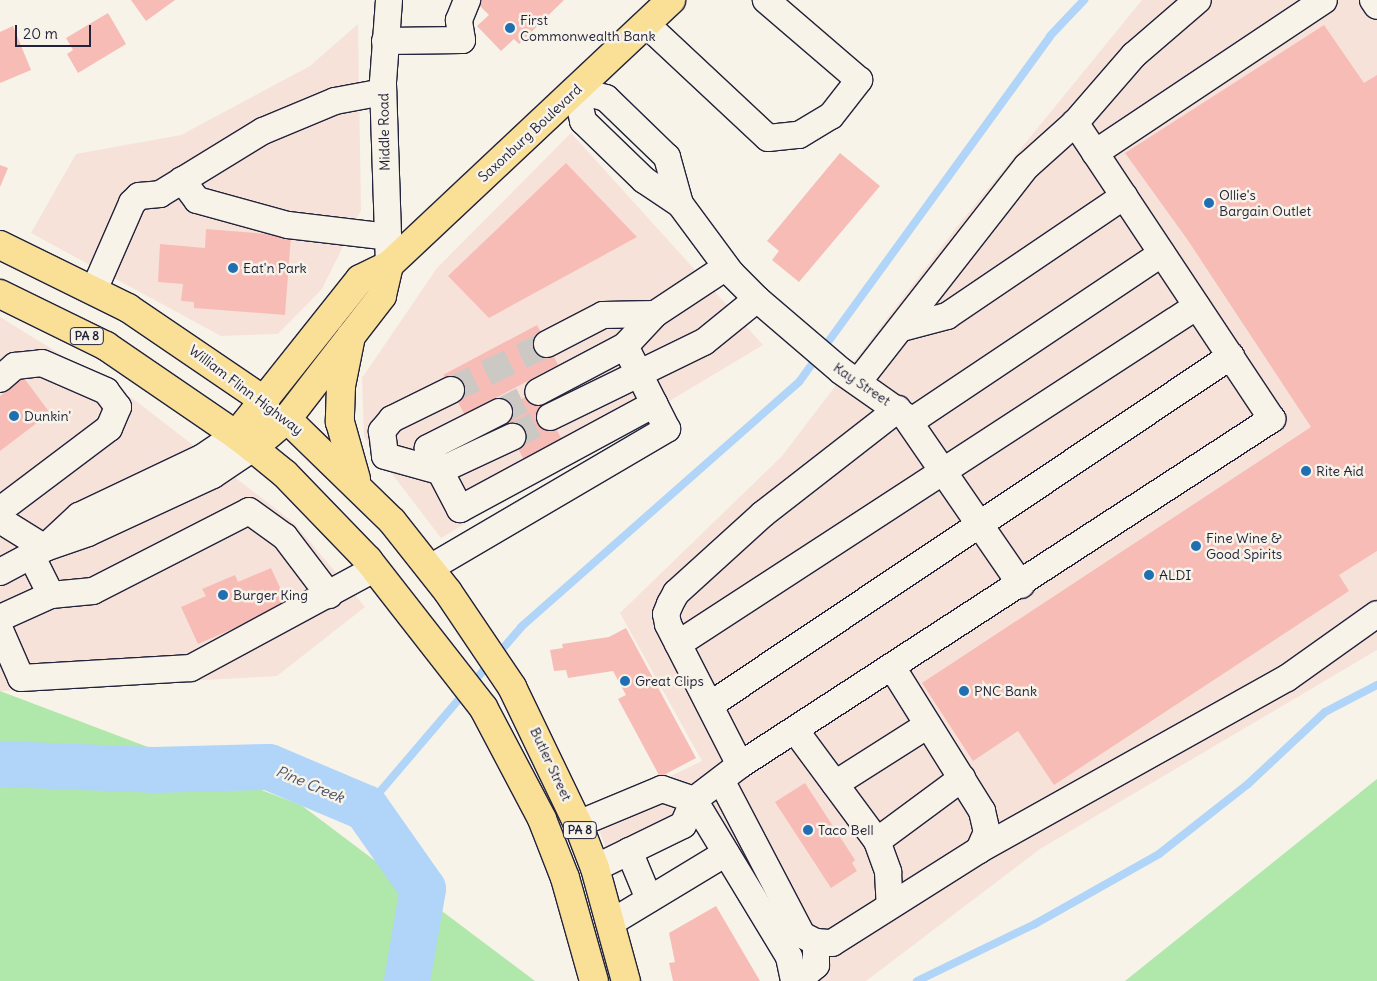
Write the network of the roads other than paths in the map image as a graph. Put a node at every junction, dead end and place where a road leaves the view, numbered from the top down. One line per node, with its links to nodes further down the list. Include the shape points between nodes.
1 (389, 0): 10 (street, Middle Road)
2 (467, 0): 10 (street, via 459,20 462,40)
3 (671, 0): 9 (main road, Saxonburg Boulevard)
4 (766, 0): 9 (street, via 859,80 830,116 800,134 768,138)
5 (1198, 0): 13 (street, via 1134,55)
6 (1324, 0): 14 (street)
7 (1372, 0): 8 (street)
8 (1377, 6)
9 (646, 24): 11 (main road, Saxonburg Boulevard)
10 (385, 41): 12 (street, Middle Road)
11 (576, 90): 20 (main road, Saxonburg Boulevard); 21 (street, Kay Street, via 583,121 644,180 680,204)
12 (383, 92): 15 (street, via 335,101 263,131); 17 (street, Middle Road)
13 (1075, 123): 14 (street); 27 (street, via 1027,166)
14 (1095, 153): 16 (street)
15 (182, 180): 17 (street, via 197,200 288,224); 22 (street, via 160,194 139,196 132,203)
16 (1124, 196): 19 (street); 27 (street, via 947,316)
17 (388, 237): 20 (street, Middle Road)
18 (0, 245): 22 (main road, William Flinn Highway / PA 8)
19 (1162, 253): 25 (street); 40 (street)
20 (389, 265): 28 (main road, via 382,296); 37 (main road, Saxonburg Boulevard, via 360,279)
21 (726, 267): 24 (street, Kay Street); 26 (street)
22 (94, 290): 37 (main road, William Flinn Highway / PA 8, via 183,342)
23 (0, 294): 44 (main road, PA 8, via 106,346)
24 (757, 299): 32 (street, via 704,342); 33 (street, Kay Street, via 785,326)
25 (1197, 306): 31 (street); 45 (street)
26 (655, 314): 29 (street, via 603,315); 30 (street)
27 (902, 328): 33 (street)
28 (351, 336): 42 (main road); 47 (main road, via 341,386 340,422)
29 (547, 344)
30 (625, 346): 32 (street); 36 (street)
31 (1231, 356): 50 (street); 55 (street, via 1272,419)
32 (639, 373): 38 (street); 41 (street)
33 (850, 376): 40 (street, Kay Street)
34 (0, 379): 48 (street, via 15,366 42,363 106,391 118,407 109,428)
35 (451, 390): 46 (street, via 392,419 382,431 385,456)
36 (538, 392)
37 (265, 401): 42 (main road, William Flinn Highway / PA 8); 44 (main road, Saxonburg Boulevard)
38 (654, 404): 46 (street, via 460,509); 52 (street, via 667,430)
39 (499, 412): 46 (street, via 428,448)
40 (904, 416): 45 (street, Kay Street); 62 (street, via 763,514 676,593 666,614)
41 (550, 417)
42 (287, 419): 44 (main road); 47 (main road, William Flinn Highway / PA 8)
43 (512, 437): 46 (street)
44 (245, 442): 51 (street, via 203,457 79,516); 53 (main road, PA 8, via 326,515)
45 (944, 470): 50 (street, Kay Street); 62 (street)
46 (439, 471)
47 (358, 485): 52 (main road, William Flinn Highway / PA 8)
48 (0, 510)
49 (0, 520): 51 (street)
50 (981, 525): 55 (street, Kay Street); 64 (street)
51 (38, 551): 54 (street); 57 (street)
52 (430, 568): 56 (main road, William Flinn Highway / PA 8)
53 (374, 569): 58 (street); 81 (main road, PA 8, via 483,707 542,819 565,878)
54 (0, 572)
55 (1021, 585): 63 (street)
56 (448, 592): 71 (main road, Butler Street / PA 8, via 512,688)
57 (51, 594): 58 (street, via 93,591 249,511 285,537); 60 (street)
58 (329, 595): 61 (street, via 191,668 21,678)
59 (1377, 614): 73 (street, via 1287,678)
60 (0, 618)
61 (0, 630)
62 (678, 644): 64 (street)
63 (892, 668): 65 (street); 66 (street)
64 (710, 705): 67 (street)
65 (928, 725): 68 (street); 69 (street)
66 (795, 730): 67 (street); 69 (street)
67 (731, 772): 70 (street); 80 (street, via 802,935)
68 (962, 778): 72 (street); 73 (street, via 982,811 987,832)
69 (835, 784): 72 (street)
70 (694, 800): 71 (street, via 662,789); 74 (street, via 683,825); 75 (street)
71 (578, 824): 76 (main road, Butler Street / PA 8)
72 (877, 841): 78 (street, via 888,872)
73 (979, 850): 78 (street)
74 (629, 851): 76 (street); 77 (street)
75 (726, 853): 77 (street); 83 (street, via 789,958)
76 (595, 868): 79 (main road, Butler Street / PA 8)
77 (649, 899): 79 (street)
78 (890, 905): 80 (street, via 832,943)
79 (612, 922): 82 (main road, Butler Street / PA 8)
80 (816, 942): 83 (street, via 816,965)
81 (594, 981)
82 (626, 981)
83 (795, 981)

